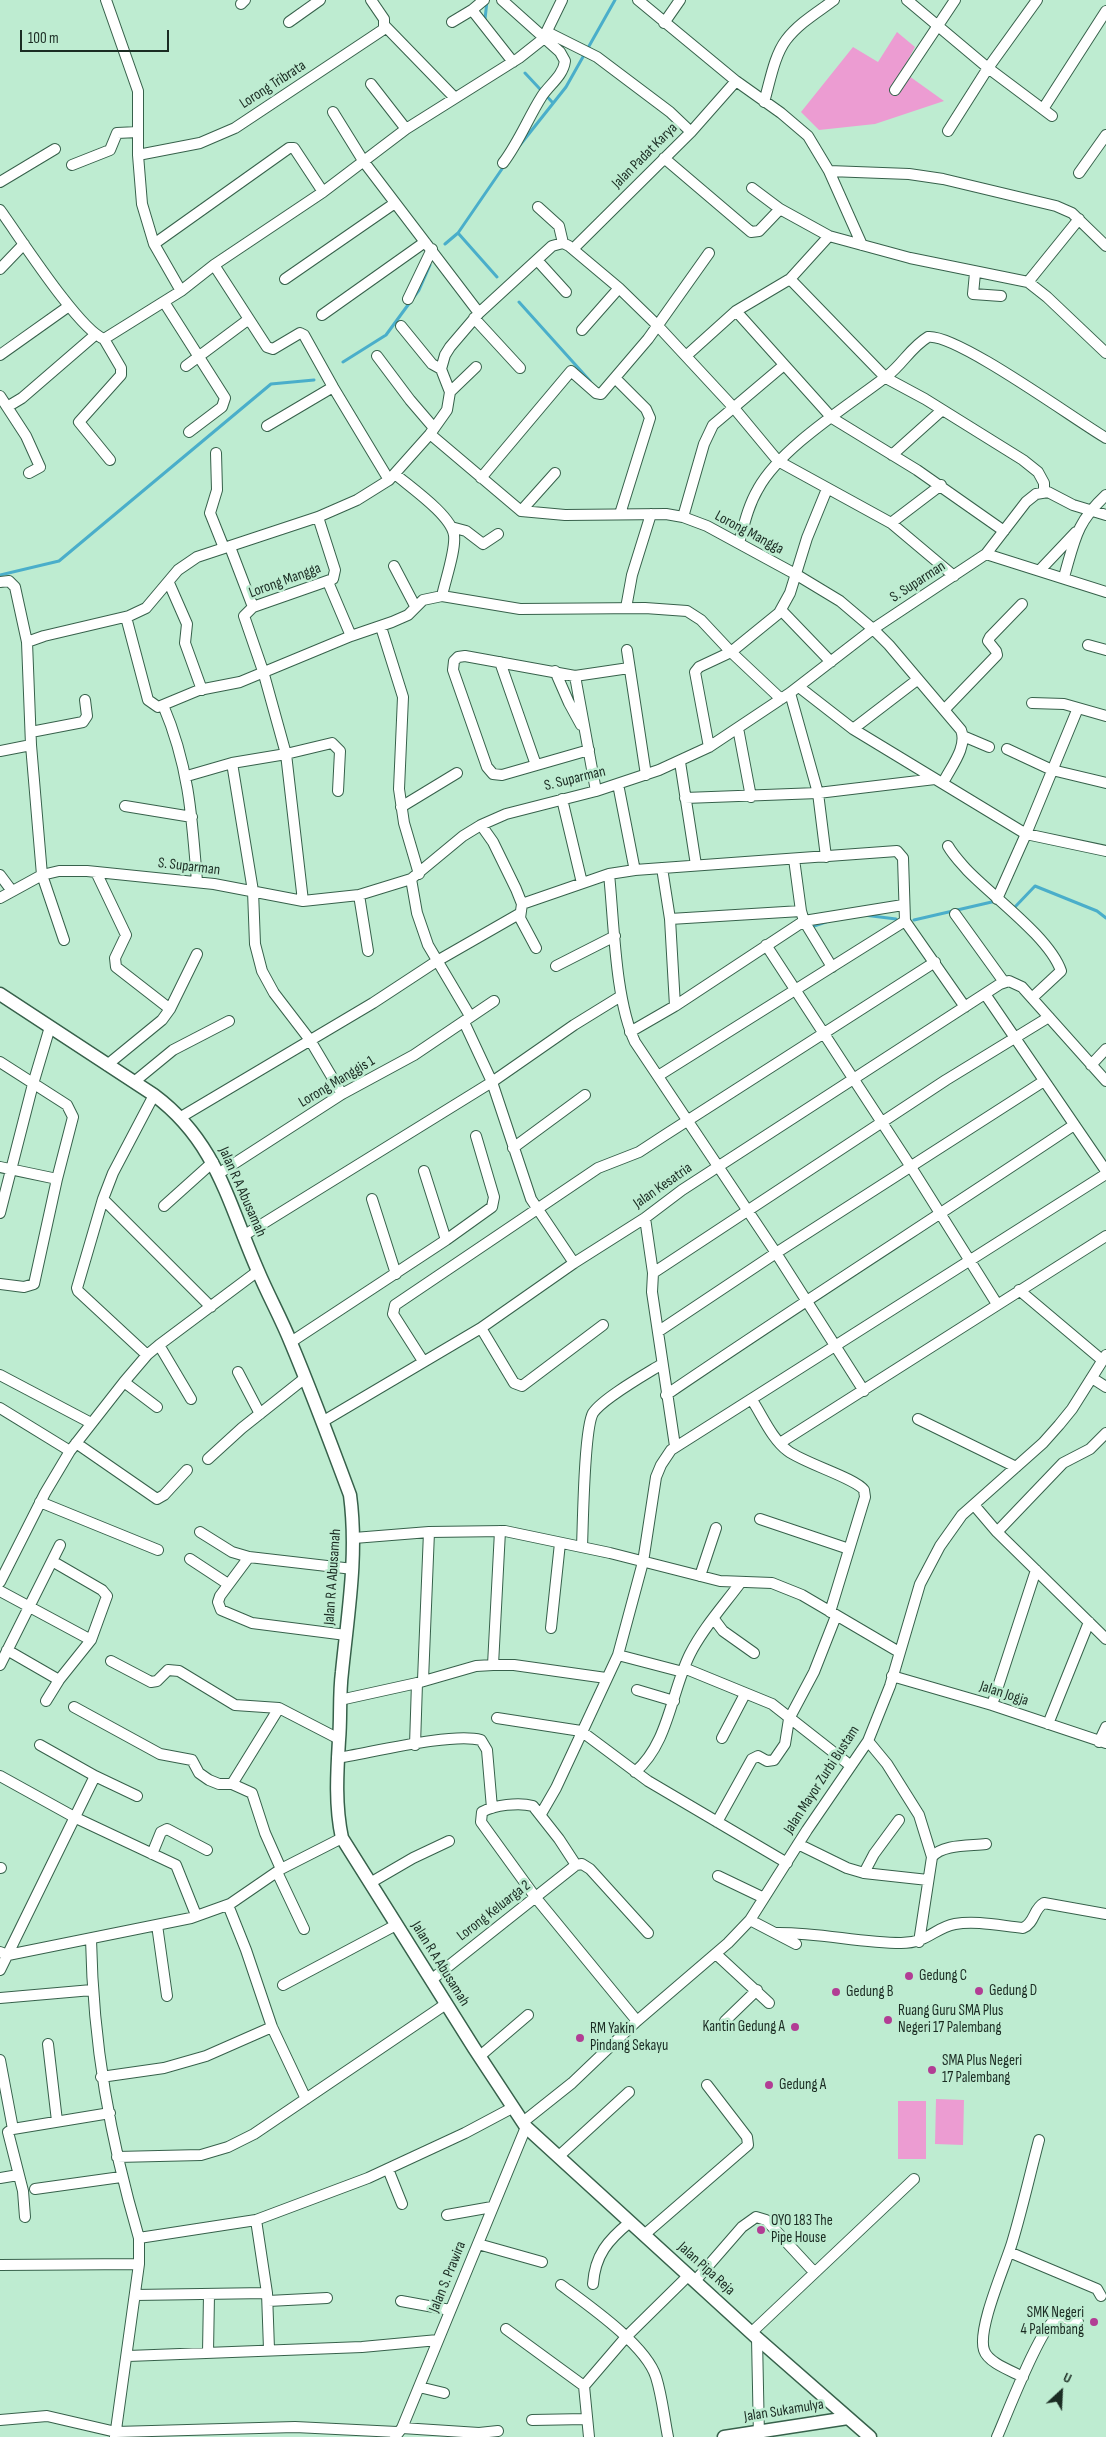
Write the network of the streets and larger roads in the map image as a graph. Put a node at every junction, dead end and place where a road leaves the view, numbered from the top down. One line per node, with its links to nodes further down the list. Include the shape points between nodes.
1 (106, 0): 33 (street, via 138,91)
2 (320, 0): 15 (street)
3 (370, 0): 18 (street, via 384,19)
4 (484, 0): 13 (street)
5 (502, 0): 20 (street)
6 (562, 0): 20 (street)
7 (638, 0): 17 (street)
8 (680, 0): 17 (street)
9 (834, 0): 27 (street, via 786,40)
10 (907, 0): 19 (street)
11 (955, 0): 19 (street)
12 (1037, 0): 22 (street)
13 (472, 10): 16 (street); 21 (street)
14 (1106, 11): 28 (street)
15 (288, 22)
16 (452, 22)
17 (664, 22): 23 (street)
18 (385, 26): 26 (street); 37 (street, Lorong Tribrata, via 235,128 200,143)
19 (937, 26): 22 (street); 25 (street)
20 (545, 35): 21 (street); 34 (street, via 584,50 670,112); 40 (street, via 564,61 561,73 544,93 516,146)
21 (512, 62): 26 (street)
22 (988, 68): 28 (street); 32 (street)
23 (736, 81): 27 (street); 34 (street, Jalan Padat Karya)
24 (372, 84): 31 (street)
25 (895, 90)
26 (454, 97): 31 (street)
27 (764, 102): 42 (street, via 808,136)
28 (1043, 110): 30 (street)
29 (333, 112): 39 (street)
30 (1052, 116)
31 (406, 129): 39 (street)
32 (948, 131)
33 (138, 132): 37 (street); 41 (street, via 117,133 110,150)
34 (691, 132): 38 (street, Jalan Padat Karya)
35 (1106, 135): 43 (street)
36 (55, 149): 44 (street)
37 (138, 155): 55 (street, via 142,204)
38 (664, 158): 49 (street, via 751,232 759,231); 59 (street, Jalan Padat Karya)
39 (364, 162): 46 (street); 47 (street)
40 (503, 163)
41 (72, 165)
42 (829, 171): 51 (street, via 909,174 943,179 1056,206); 56 (street)
43 (1079, 173)
44 (0, 182)
45 (752, 188): 49 (street)
46 (324, 192): 55 (street, via 294,148 289,148); 62 (street)
47 (395, 202): 57 (street); 65 (street)
48 (538, 207): 53 (street, via 559,226)
49 (780, 209): 52 (street)
50 (0, 210): 54 (street)
51 (1079, 219): 58 (street); 67 (street)
52 (829, 236): 56 (street); 66 (street)
53 (563, 243): 59 (street); 61 (street, via 552,246)
54 (24, 244): 63 (street); 74 (street)
55 (154, 244): 69 (street)
56 (862, 245): 64 (street)
57 (428, 246): 72 (street); 76 (street); 77 (street)
58 (1106, 246)
59 (574, 249): 68 (street)
60 (709, 253): 79 (street)
61 (537, 260): 70 (street); 77 (street)
62 (214, 265): 69 (street); 78 (street)
63 (0, 269)
64 (975, 273): 67 (street); 71 (street, via 973,294)
65 (285, 279)
66 (790, 279): 75 (street); 94 (street)
67 (1028, 282): 83 (street)
68 (619, 288): 79 (street); 81 (street)
69 (181, 291): 73 (street)
70 (566, 292)
71 (1001, 296)
72 (408, 299)
73 (164, 302): 82 (street); 85 (street)
74 (69, 306): 82 (street); 84 (street)
75 (736, 311): 87 (street); 88 (street)
76 (322, 315)
77 (477, 316): 91 (street); 92 (street, via 450,347)
78 (249, 319): 85 (street); 95 (street, via 271,349 300,333 304,335)
79 (657, 325): 87 (street); 93 (street)
80 (401, 326): 92 (street, via 432,364)
81 (582, 330)
82 (99, 337): 98 (street); 108 (street, via 121,368 121,376 79,422)
83 (1106, 353)
84 (0, 355)
85 (199, 356): 89 (street); 104 (street, via 225,401 222,407)
86 (377, 356): 103 (street)
87 (686, 356): 99 (street)
88 (784, 365): 99 (street); 101 (street)
89 (186, 366)
90 (476, 367): 96 (street)
91 (520, 368)
92 (441, 369): 96 (street)
93 (615, 378): 113 (street, via 598,394 569,372); 120 (street, via 646,409 650,418)
94 (886, 378): 100 (street, via 926,399); 101 (street); 105 (street, via 917,344 928,337 936,337 999,368)
95 (332, 387): 102 (street); 112 (street)
96 (450, 392): 103 (street, via 447,410)
97 (0, 396): 98 (street)
98 (7, 407): 110 (street, via 26,436 40,467)
99 (734, 408): 109 (street); 124 (street, via 709,430)
100 (941, 411): 107 (street); 116 (street, via 1032,467 1042,478)
101 (832, 418): 107 (street); 109 (street)
102 (267, 426)
103 (432, 431): 112 (street); 113 (street)
104 (189, 432)
105 (1106, 438)
106 (216, 454): 131 (street, via 217,490 210,518)
107 (892, 455): 114 (street)
108 (110, 460)
109 (778, 461): 115 (street); 130 (street, via 752,500)
110 (29, 473)
111 (555, 473): 119 (street)
112 (392, 477): 123 (street, via 356,500); 126 (street)
113 (481, 478): 119 (street)
114 (940, 485): 125 (street); 128 (street)
115 (827, 490): 125 (street); 135 (street, via 807,538)
116 (1044, 492): 118 (street); 128 (street, S. Suparman, via 1026,502)
117 (1106, 495): 118 (street)
118 (1090, 511): 122 (street); 127 (street)
119 (521, 512): 120 (street, Lorong Mangga)
120 (620, 514): 121 (street, Lorong Mangga)
121 (651, 514): 124 (street, Lorong Mangga); 146 (street, via 632,575)
122 (1106, 515)
123 (318, 516): 131 (street); 139 (street, Lorong Mangga, via 335,570 334,577)
124 (683, 517): 130 (street, Lorong Mangga)
125 (891, 523): 136 (street)
126 (451, 526): 129 (street, via 466,531 483,544); 142 (street, via 453,547)
127 (1077, 531): 134 (street); 137 (street)
128 (1004, 532): 132 (street, S. Suparman)
129 (498, 534)
130 (739, 543): 135 (street, Lorong Mangga)
131 (227, 547): 140 (street, via 187,563); 145 (street)
132 (986, 554): 134 (street); 136 (street, S. Suparman)
133 (394, 566): 144 (street)
134 (1040, 570): 137 (street)
135 (797, 575): 147 (street); 150 (street, Lorong Mangga, via 840,601)
136 (954, 576): 150 (street, S. Suparman)
137 (1064, 577): 141 (street)
138 (0, 582): 152 (street, via 10,581 15,587)
139 (328, 582): 145 (street, Lorong Mangga); 151 (street)
140 (169, 583): 148 (street, via 146,608); 165 (street, via 187,624 185,643)
141 (1106, 592)
142 (442, 596): 144 (street, via 429,598); 146 (street, via 520,609)
143 (1022, 604): 171 (street, via 990,636 988,642 997,655)
144 (415, 606): 149 (street, via 408,615)
145 (253, 607): 160 (street, Lorong Mangga, via 244,618)
146 (626, 608): 156 (street, via 687,611 701,620)
147 (781, 610): 156 (street); 158 (street)
148 (126, 617): 152 (street); 169 (street, via 148,700 154,706)
149 (381, 627): 151 (street); 202 (street, via 403,697)
150 (873, 629): 158 (street, S. Suparman); 163 (street, Lorong Mangga)
151 (351, 636): 160 (street)
152 (27, 642): 175 (street)
153 (1088, 645): 155 (street)
154 (627, 650): 159 (street)
155 (1106, 650)
156 (731, 652): 166 (street); 179 (street, via 695,672)
157 (500, 662): 161 (street); 187 (street); 187 (street, via 461,656 455,658 453,667 490,771 502,775)
158 (831, 662): 164 (street, S. Suparman)
159 (629, 668): 162 (street); 190 (street)
160 (263, 672): 165 (street, via 240,682); 184 (street)
161 (555, 672): 162 (street); 176 (street, via 568,704)
162 (575, 676): 176 (street)
163 (918, 680): 171 (street, Lorong Mangga); 174 (street)
164 (799, 686): 166 (street, S. Suparman); 174 (street)
165 (202, 690): 169 (street)
166 (786, 696): 173 (street, S. Suparman); 197 (street)
167 (85, 700): 175 (street, via 87,716 83,722)
168 (1032, 703): 170 (street)
169 (163, 705): 191 (street)
170 (1078, 708): 172 (street); 188 (street)
171 (946, 710): 177 (street, Lorong Mangga)
172 (1106, 716)
173 (738, 728): 179 (street, S. Suparman); 198 (street)
174 (852, 729): 192 (street)
175 (31, 732): 178 (street)
176 (586, 733): 182 (street)
177 (963, 736): 180 (street); 192 (street, via 961,747)
178 (31, 745): 183 (street); 216 (street)
179 (709, 747): 185 (street, S. Suparman)
180 (989, 747)
181 (1007, 749): 188 (street)
182 (589, 750): 187 (street); 196 (street)
183 (0, 751)
184 (286, 754): 186 (street); 195 (street, via 328,742 336,744 340,750); 225 (street)
185 (680, 762): 190 (street, S. Suparman); 199 (street)
186 (232, 763): 191 (street); 221 (street)
187 (536, 765)
188 (1052, 770): 193 (street); 205 (street)
189 (457, 773): 202 (street)
190 (646, 775): 194 (street, S. Suparman)
191 (187, 776): 203 (street)
192 (939, 781): 197 (street); 205 (street)
193 (1106, 783)
194 (618, 784): 196 (street, S. Suparman); 211 (street)
195 (338, 791)
196 (596, 791): 200 (street, S. Suparman)
197 (818, 793): 198 (street); 208 (street)
198 (751, 797): 199 (street)
199 (686, 798): 210 (street)
200 (562, 799): 204 (street, S. Suparman, via 506,814); 219 (street)
201 (126, 806): 203 (street)
202 (401, 807): 217 (street)
203 (192, 817): 218 (street)
204 (481, 825): 217 (street, S. Suparman); 227 (street, via 508,870)
205 (1026, 834): 207 (street); 224 (street)
206 (948, 846): 224 (street)
207 (1106, 851)
208 (826, 857): 209 (street); 226 (street, via 899,853 903,858)
209 (794, 859): 210 (street); 229 (street)
210 (696, 865): 212 (street)
211 (634, 866)
212 (662, 868): 214 (street); 230 (street)
213 (96, 872): 216 (street, S. Suparman, via 59,871); 218 (street, S. Suparman); 251 (street, via 126,935 115,958 116,968)
214 (609, 874): 219 (street); 232 (street)
215 (0, 875): 220 (street)
216 (42, 875): 220 (street, S. Suparman); 233 (street)
217 (415, 877): 222 (street, S. Suparman); 238 (street, via 422,931)
218 (197, 882): 221 (street, S. Suparman)
219 (582, 883): 227 (street)
220 (12, 891): 223 (street, S. Suparman)
221 (253, 891): 225 (street, S. Suparman); 259 (street, via 256,944 262,971 274,993)
222 (359, 895): 225 (street, S. Suparman); 236 (street)
223 (0, 898)
224 (997, 899): 247 (street, via 1046,944 1058,962 1061,971)
225 (303, 901)
226 (903, 905): 229 (street); 231 (street)
227 (520, 909): 235 (street); 238 (street)
228 (955, 914): 242 (street)
229 (802, 916): 230 (street); 234 (street); 241 (street)
230 (670, 919): 249 (street)
231 (906, 921): 239 (street); 241 (street)
232 (615, 936): 240 (street); 246 (street)
233 (64, 940)
234 (766, 945): 243 (street); 249 (street)
235 (536, 948)
236 (368, 951)
237 (197, 954): 251 (street)
238 (437, 961): 253 (street); 259 (street)
239 (935, 962): 250 (street); 257 (street)
240 (556, 966)
241 (832, 968): 243 (street)
242 (1004, 982): 245 (street, Jalan Kesatria); 247 (street, via 1022,987)
243 (796, 989): 257 (street); 264 (street)
244 (0, 994): 255 (street, Jalan R A Abusamah)
245 (985, 994): 250 (street, Jalan Kesatria); 258 (street)
246 (622, 996): 256 (street); 269 (street)
247 (1032, 998): 252 (street)
248 (494, 1001): 253 (street, Lorong Manggis 1)
249 (675, 1006): 256 (street)
250 (965, 1007): 265 (street, Jalan Kesatria)
251 (170, 1010): 263 (street)
252 (1049, 1017): 258 (street); 262 (street)
253 (467, 1019): 269 (street); 271 (street, Lorong Manggis 1, via 414,1055)
254 (229, 1022): 268 (street, via 173,1050)
255 (50, 1027): 263 (street, Jalan R A Abusamah); 270 (street)
256 (630, 1032): 264 (street)
257 (824, 1032): 265 (street); 275 (street)
258 (1016, 1038): 266 (street); 276 (street)
259 (310, 1040): 271 (street); 274 (street)
260 (1106, 1049): 262 (street)
261 (0, 1062): 270 (street)
262 (1091, 1064): 267 (street)
263 (107, 1065): 268 (street, Jalan R A Abusamah)
264 (658, 1076): 275 (street)
265 (854, 1078): 276 (street); 281 (street, Jalan Kesatria)
266 (1044, 1081): 277 (street); 282 (street)
267 (1106, 1081)
268 (134, 1082): 272 (street, Jalan R A Abusamah)
269 (492, 1082): 279 (street); 296 (street)
270 (33, 1084): 283 (street); 287 (street, via 67,1105 72,1113 73,1121)
271 (342, 1094): 286 (street, Lorong Manggis 1)
272 (154, 1095): 274 (street, Jalan R A Abusamah); 288 (street)
273 (586, 1095): 279 (street)
274 (181, 1117): 280 (street, Jalan R A Abusamah)
275 (688, 1120): 281 (street); 291 (street, via 639,1152 598,1168)
276 (882, 1122): 282 (street); 292 (street)
277 (1074, 1125): 285 (street); 294 (street)
278 (476, 1136): 298 (street, via 494,1204)
279 (513, 1148): 291 (street, via 531,1199)
280 (212, 1162): 286 (street, Jalan R A Abusamah); 290 (street)
281 (718, 1166): 292 (street); 295 (street, Jalan Kesatria)
282 (911, 1167): 294 (street); 299 (street)
283 (5, 1168): 287 (street); 293 (street)
284 (424, 1171): 298 (street)
285 (1106, 1173): 300 (street)
286 (218, 1174): 296 (street, Jalan R A Abusamah)
287 (57, 1179): 305 (street, via 34,1284 24,1287)
288 (103, 1199): 309 (street); 316 (street, via 77,1288)
289 (372, 1199): 304 (street)
290 (164, 1206)
291 (538, 1209): 301 (street); 318 (street, via 394,1307 393,1314)
292 (748, 1211): 299 (street); 303 (street)
293 (0, 1213)
294 (939, 1215): 300 (street); 307 (street)
295 (645, 1218): 301 (street, Jalan Kesatria); 303 (street)
296 (244, 1236): 302 (street, Jalan R A Abusamah)
297 (1106, 1236): 306 (street)
298 (446, 1240): 304 (street)
299 (776, 1253): 307 (street); 312 (street)
300 (969, 1259): 308 (street); 315 (street)
301 (574, 1263): 311 (street, Jalan Kesatria)
302 (258, 1271): 309 (street); 313 (street, Jalan R A Abusamah)
303 (653, 1273): 312 (street, via 652,1292)
304 (396, 1274): 313 (street)
305 (0, 1284)
306 (1020, 1290): 308 (street); 317 (street)
307 (805, 1300): 315 (street); 327 (street)
308 (997, 1304): 326 (street)
309 (211, 1307): 314 (street)
310 (603, 1325): 311 (street, via 522,1386 514,1383)
311 (481, 1328): 318 (street, Jalan Kesatria)
312 (659, 1331): 319 (street)
313 (291, 1342): 322 (street, Jalan R A Abusamah)
314 (159, 1345): 316 (street); 328 (street)
315 (835, 1346): 326 (street); 329 (street)
316 (147, 1355): 324 (street)
317 (1104, 1358): 323 (street, Jalan Mayor Zurbi Bustam)
318 (423, 1361): 334 (street, Jalan Kesatria)
319 (662, 1364): 327 (street); 354 (street, via 593,1414 588,1433)
320 (238, 1372): 332 (street)
321 (0, 1374): 335 (street)
322 (305, 1378): 332 (street); 334 (street, Jalan R A Abusamah)
323 (1092, 1378): 325 (street); 341 (street, Jalan Mayor Zurbi Bustam, via 1059,1425)
324 (124, 1382): 330 (street); 335 (street)
325 (1106, 1386)
326 (864, 1391): 337 (street)
327 (666, 1394): 338 (street)
328 (191, 1399)
329 (752, 1400): 337 (street); 338 (street)
330 (157, 1407)
331 (0, 1408): 339 (street)
332 (260, 1414): 340 (street)
333 (918, 1419): 341 (street)
334 (322, 1422): 351 (street, Jalan R A Abusamah, via 350,1495)
335 (91, 1423): 339 (street)
336 (1106, 1433): 350 (street, via 1090,1449 1063,1463)
337 (780, 1443): 355 (street, via 801,1459 858,1484 864,1490)
338 (675, 1446): 360 (street, via 656,1477)
339 (73, 1447): 342 (street, via 157,1499); 343 (street)
340 (208, 1459)
341 (1016, 1467): 344 (street, Jalan Mayor Zurbi Bustam)
342 (187, 1470)
343 (40, 1502): 356 (street); 364 (street)
344 (974, 1505): 350 (street); 377 (street, Jalan Mayor Zurbi Bustam, via 950,1530 930,1563)
345 (760, 1519): 355 (street)
346 (716, 1528): 363 (street)
347 (500, 1531): 349 (street); 352 (street); 382 (street)
348 (200, 1532): 357 (street, via 232,1552)
349 (429, 1532): 351 (street); 387 (street)
350 (997, 1532): 362 (street)
351 (354, 1538): 361 (street, Jalan R A Abusamah)
352 (560, 1543): 354 (street); 372 (street)
353 (60, 1545): 359 (street)
354 (582, 1548): 360 (street)
355 (849, 1549): 369 (street)
356 (158, 1550)
357 (249, 1557): 361 (street); 366 (street)
358 (190, 1559): 366 (street)
359 (52, 1561): 368 (street); 375 (street, via 102,1590 106,1596)
360 (643, 1562): 363 (street); 379 (street)
361 (353, 1569): 374 (street, Jalan R A Abusamah)
362 (1036, 1570): 371 (street); 393 (street)
363 (700, 1576): 365 (street)
364 (0, 1582)
365 (741, 1582): 369 (street, via 786,1587); 370 (street)
366 (228, 1584): 374 (street, via 218,1602 226,1614 252,1624)
367 (0, 1591): 368 (street)
368 (29, 1607): 375 (street); 376 (street)
369 (833, 1614): 377 (street); 397 (street, via 816,1667)
370 (714, 1619): 378 (street, via 722,1631); 383 (street, via 695,1645)
371 (1089, 1622): 373 (street); 398 (street)
372 (551, 1628)
373 (1104, 1632)
374 (346, 1635): 390 (street, Jalan R A Abusamah)
375 (91, 1640): 386 (street)
376 (7, 1650): 381 (street); 386 (street)
377 (898, 1652): 384 (street, Jalan Mayor Zurbi Bustam)
378 (754, 1653)
379 (618, 1655): 383 (street); 385 (street)
380 (112, 1661): 395 (street, via 146,1681 157,1681 168,1670 178,1671 235,1705)
381 (0, 1665)
382 (493, 1665): 385 (street); 387 (street, via 476,1666)
383 (684, 1670): 389 (street); 392 (street)
384 (892, 1676): 393 (street, Jalan Jogja); 403 (street, Jalan Mayor Zurbi Bustam)
385 (606, 1678): 400 (street)
386 (59, 1680): 391 (street)
387 (420, 1682): 390 (street); 406 (street)
388 (637, 1690): 392 (street)
389 (745, 1694): 397 (street, via 772,1704); 401 (street)
390 (340, 1700): 402 (street, Jalan R A Abusamah)
391 (46, 1701)
392 (674, 1701): 409 (street, via 652,1751)
393 (992, 1705): 398 (street, Jalan Jogja)
394 (74, 1707): 412 (street, via 160,1754 192,1760 202,1776 214,1783)
395 (279, 1708): 402 (street); 412 (street)
396 (497, 1718): 400 (street)
397 (789, 1719): 408 (street); 418 (street, via 780,1754 774,1760 758,1756 752,1759)
398 (1048, 1724): 404 (street, Jalan Jogja)
399 (1106, 1727): 404 (street)
400 (581, 1731): 409 (street); 415 (street)
401 (722, 1738)
402 (339, 1739): 407 (street, Jalan R A Abusamah)
403 (868, 1741): 408 (street, Jalan Mayor Zurbi Bustam); 425 (street, via 887,1764 919,1815)
404 (1103, 1743)
405 (40, 1745): 411 (street)
406 (416, 1745): 407 (street); 414 (street, via 460,1739 481,1740 487,1750)
407 (338, 1758): 419 (street, Jalan R A Abusamah, via 338,1817)
408 (851, 1766): 421 (street, Jalan Mayor Zurbi Bustam)
409 (635, 1772): 418 (street)
410 (0, 1776): 416 (street)
411 (95, 1776): 413 (street); 416 (street)
412 (232, 1784): 428 (street, via 252,1793)
413 (137, 1796)
414 (492, 1808): 415 (street, via 529,1805); 433 (street, via 482,1812 482,1822)
415 (541, 1814): 427 (street)
416 (76, 1818): 424 (street); 447 (street)
417 (899, 1820): 429 (street)
418 (717, 1822): 426 (street)
419 (342, 1838): 428 (street); 432 (street, Jalan R A Abusamah)
420 (449, 1841): 432 (street)
421 (798, 1844): 426 (street, Jalan Mayor Zurbi Bustam); 429 (street, via 834,1863)
422 (986, 1844): 425 (street, via 945,1849)
423 (207, 1850): 424 (street, via 167,1829 161,1832)
424 (152, 1854): 437 (street, via 176,1865)
425 (932, 1857): 431 (street)
426 (787, 1863): 434 (street, Jalan Mayor Zurbi Bustam)
427 (576, 1865): 433 (street, Lorong Keluarga 2); 442 (street, via 582,1864 590,1869)
428 (279, 1870): 435 (street); 441 (street)
429 (864, 1873): 431 (street)
430 (718, 1876): 434 (street)
431 (928, 1880): 445 (street)
432 (370, 1883): 439 (street, Jalan R A Abusamah)
433 (536, 1898): 450 (street, Lorong Keluarga 2); 459 (street)
434 (764, 1898): 438 (street, Jalan Mayor Zurbi Bustam)
435 (228, 1905): 437 (street); 461 (street)
436 (1106, 1914): 445 (street, via 1044,1903 1038,1906 1032,1922 1023,1928 954,1924)
437 (196, 1915): 440 (street)
438 (750, 1920): 443 (street); 448 (street, Jalan Mayor Zurbi Bustam)
439 (396, 1924): 450 (street, Jalan R A Abusamah); 451 (street)
440 (157, 1925): 444 (street); 454 (street)
441 (304, 1929)
442 (648, 1934)
443 (775, 1934): 445 (street); 446 (street)
444 (91, 1939): 447 (street); 452 (street)
445 (919, 1942)
446 (796, 1944)
447 (4, 1954): 449 (street)
448 (716, 1954): 453 (street); 459 (street, Jalan Mayor Zurbi Bustam)
449 (0, 1970)
450 (431, 1980): 457 (street, Jalan R A Abusamah)
451 (283, 1985)
452 (92, 1990): 455 (street); 465 (street)
453 (756, 1990): 456 (street); 460 (street)
454 (167, 1996)
455 (0, 1998)
456 (770, 2003)
457 (446, 2004): 463 (street, Jalan R A Abusamah); 468 (street)
458 (528, 2015): 463 (street)
459 (637, 2020): 472 (street, Jalan Mayor Zurbi Bustam)
460 (725, 2021)
461 (272, 2027): 465 (street, via 198,2058 164,2068); 468 (street)
462 (48, 2044): 471 (street)
463 (480, 2056): 469 (street, Jalan R A Abusamah)
464 (0, 2060): 473 (street)
465 (101, 2077): 470 (street)
466 (707, 2085): 489 (street, via 747,2137 748,2145)
467 (629, 2092): 475 (street)
468 (306, 2099): 476 (street, via 254,2134 228,2147 201,2155)
469 (512, 2108): 472 (street, Jalan R A Abusamah); 477 (street)
470 (110, 2113): 471 (street); 476 (street)
471 (57, 2121): 473 (street)
472 (524, 2124): 475 (street, Jalan Pipa Reja); 484 (street, Jalan S. Prawira)
473 (13, 2129): 478 (street, via 8,2132)
474 (1039, 2140): 492 (street)
475 (559, 2156): 488 (street, Jalan Pipa Reja)
476 (117, 2157): 479 (street)
477 (388, 2169): 483 (street); 487 (street)
478 (18, 2175): 480 (street); 486 (street)
479 (121, 2177): 482 (street); 490 (street)
480 (0, 2178)
481 (914, 2179): 496 (street)
482 (35, 2189)
483 (402, 2204)
484 (492, 2207): 485 (street); 491 (street, Jalan S. Prawira)
485 (447, 2215)
486 (26, 2217)
487 (256, 2220): 490 (street); 503 (street)
488 (630, 2222): 489 (street, Jalan Pipa Reja); 498 (street, via 600,2253 594,2266)
489 (644, 2235): 497 (street, Jalan Pipa Reja)
490 (139, 2238): 494 (street)
491 (478, 2244): 493 (street); 506 (street, Jalan S. Prawira)
492 (1010, 2248): 502 (street, via 1097,2289); 515 (street, via 984,2327 984,2350 988,2358)
493 (542, 2262)
494 (139, 2264): 495 (street); 500 (street)
495 (0, 2265)
496 (814, 2272): 497 (street, via 766,2220 756,2217); 509 (street)
497 (692, 2278): 509 (street, Jalan Pipa Reja); 510 (street)
498 (593, 2284)
499 (561, 2285): 510 (street)
500 (135, 2295): 501 (street); 514 (street)
501 (209, 2295): 503 (street); 513 (street)
502 (1101, 2296)
503 (268, 2297): 504 (street); 512 (street)
504 (327, 2298)
505 (401, 2301): 506 (street)
506 (450, 2310): 511 (street, Jalan S. Prawira)
507 (1078, 2322): 515 (street, via 1060,2318 1053,2320)
508 (506, 2328): 516 (street)
509 (754, 2335): 519 (street, Jalan Pipa Reja); 525 (street)
510 (626, 2337): 516 (street); 529 (street, via 647,2360 656,2376)
511 (438, 2340): 512 (street, via 362,2347); 517 (street, Jalan S. Prawira)
512 (269, 2349): 513 (street)
513 (208, 2352): 514 (street)
514 (128, 2356): 526 (street)
515 (1024, 2377): 527 (street)
516 (584, 2386): 520 (street)
517 (418, 2387): 518 (street); 523 (street, Jalan S. Prawira)
518 (444, 2393)
519 (848, 2418): 525 (street, Jalan Sukamulya); 531 (street, Jalan Pipa Reja)
520 (586, 2419): 522 (street); 528 (street)
521 (0, 2420): 526 (street, via 47,2416)
522 (532, 2420)
523 (398, 2432): 524 (street); 526 (street, via 294,2427)
524 (498, 2432)
525 (759, 2434): 530 (street, Jalan Sukamulya)
526 (115, 2435)
527 (1000, 2436)
528 (589, 2437)
529 (668, 2437)
530 (724, 2437)
531 (870, 2437)

